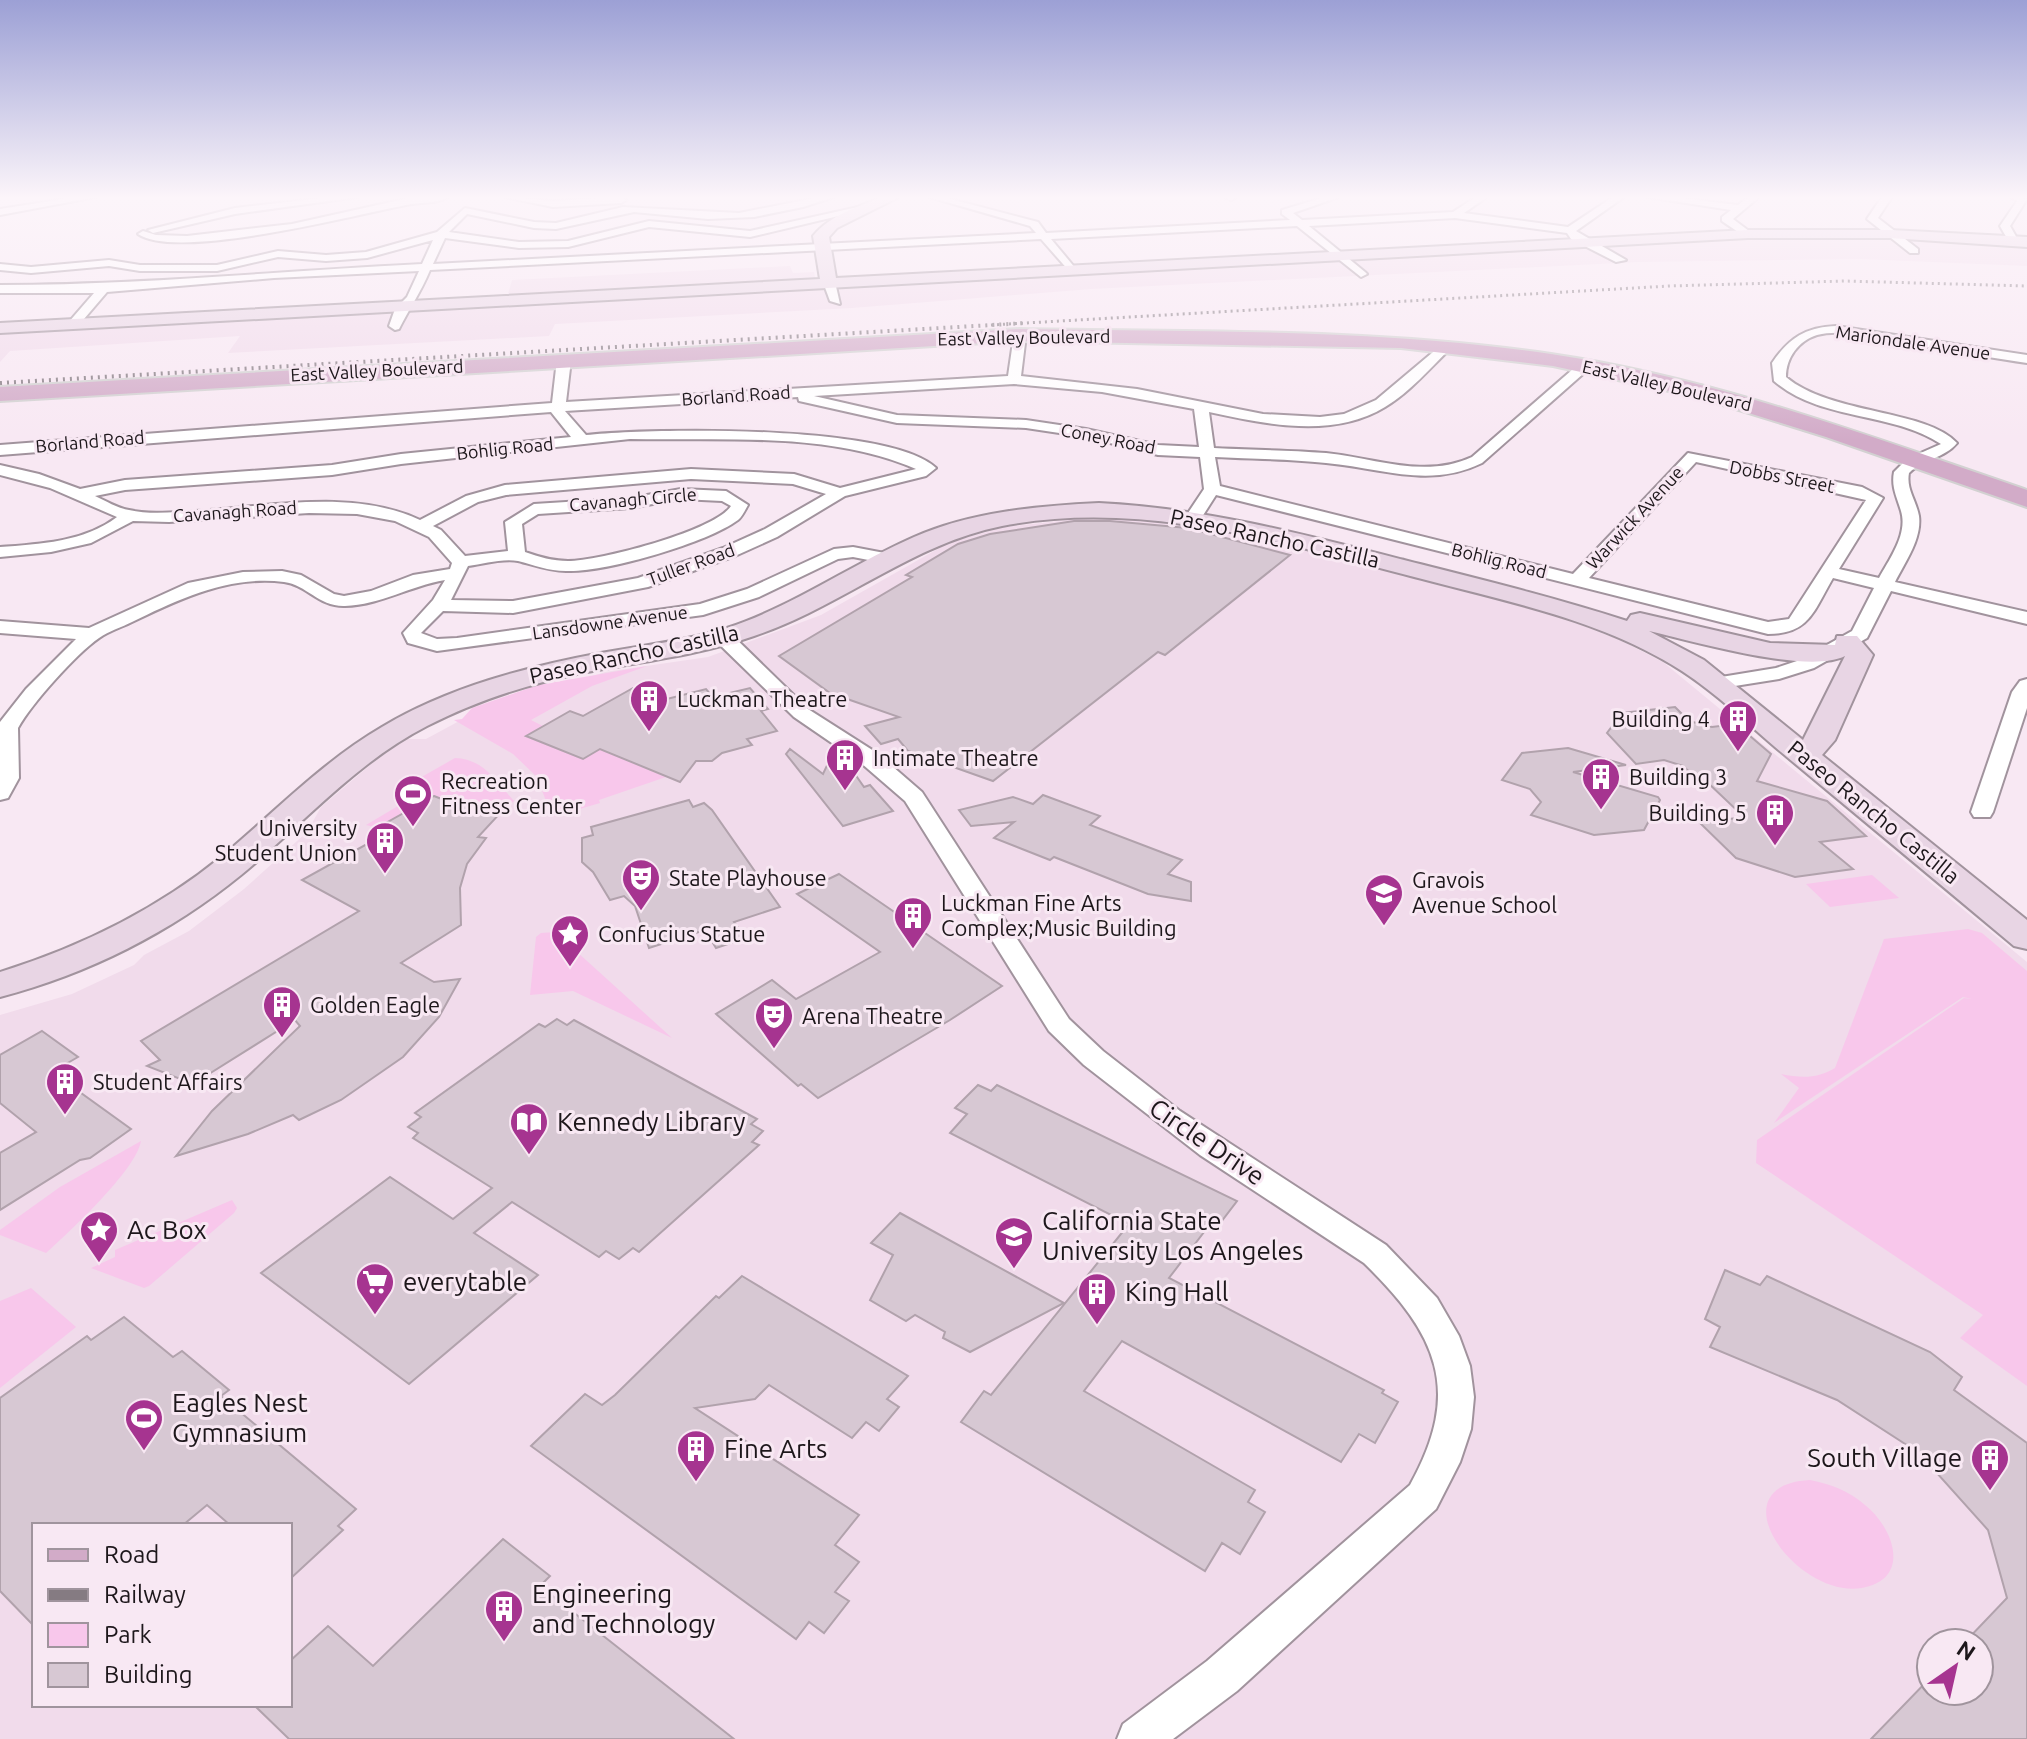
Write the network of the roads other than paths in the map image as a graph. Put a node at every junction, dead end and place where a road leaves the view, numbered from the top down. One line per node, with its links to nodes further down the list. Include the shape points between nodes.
1 (235, 278): 7 (street)
2 (422, 278): 9 (street)
3 (828, 278): 5 (street)
4 (900, 278): 5 (street)
5 (829, 282): 8 (street); 9 (street)
6 (0, 289): 7 (street)
7 (103, 289): 10 (street)
8 (836, 301)
9 (407, 304): 10 (street); 11 (street)
10 (74, 323): 12 (street)
11 (395, 326)
12 (0, 328)
13 (1020, 335): 14 (main road, East Valley Boulevard); 16 (main road, East Valley Boulevard); 18 (street)
14 (1445, 346): 17 (main road, East Valley Boulevard); 22 (street, Borland Road, via 1374,408 1360,414 1297,421)
15 (2027, 359): 27 (street, Mariondale Avenue, via 1862,333 1816,332 1801,337 1778,365 1784,383 1832,406 1947,438 1946,448)
16 (564, 360): 20 (main road, East Valley Boulevard); 21 (street)
17 (1585, 366): 25 (street, Coney Road, via 1477,460 1456,470 1427,473 1326,458); 27 (main road, East Valley Boulevard, via 1732,399)
18 (1014, 380): 19 (street, Borland Road); 22 (street, Borland Road, via 1088,385)
19 (792, 392): 21 (street, Borland Road); 25 (street, Coney Road, via 897,419 1026,424 1140,447)
20 (0, 394)
21 (557, 407): 23 (street); 24 (street, Borland Road)
22 (1201, 408): 25 (street)
23 (581, 439): 28 (street, Bohlig Road, via 805,438 892,453); 33 (street, Bohlig Road)
24 (0, 450)
25 (1206, 453): 31 (street)
26 (1693, 456): 42 (street, Dobbs Street, via 1872,495 1875,498); 43 (street, Warwick Avenue)
27 (1916, 461): 30 (street, via 1901,473); 34 (main road, East Valley Boulevard)
28 (928, 468): 32 (street, Tuller Road)
29 (0, 470): 33 (street, Cavanagh Road)
30 (1902, 488): 34 (main road, via 1928,479); 44 (street, via 1913,523)
31 (1212, 489): 36 (street); 43 (street, Bohlig Road)
32 (839, 493): 37 (street, via 794,479 691,474 505,490 472,499); 46 (street, Tuller Road, via 771,533 673,574 531,604)
33 (79, 494): 35 (street, Cavanagh Road)
34 (2018, 496)
35 (129, 516): 37 (street, Cavanagh Road, via 322,508 379,513); 38 (street, via 118,526 65,543)
36 (1194, 516): 40 (street, Paseo Rancho Castilla, via 1105,510 1026,515 943,534); 45 (street, Paseo Rancho Castilla)
37 (422, 525): 41 (street, Cavanagh Road, via 446,538)
38 (0, 552)
39 (517, 555): 39 (street, Cavanagh Circle, via 513,522 534,509 698,493 726,496 740,505 733,516 639,556 560,564); 41 (street, Cavanagh Circle)
40 (889, 559): 46 (street, Lansdowne Avenue, via 834,554 753,593 681,614 457,644 415,639 416,625); 50 (street, Paseo Rancho Castilla, via 790,613)
41 (459, 567): 46 (street, Lansdowne Avenue); 49 (street, Cavanagh Circle, via 344,601 329,599 301,580 243,577 194,587)
42 (1831, 572): 43 (street, Bohlig Road, via 1796,623 1786,628 1768,628); 44 (street)
43 (1577, 580)
44 (1887, 585): 47 (street); 51 (street, via 1860,634)
45 (1550, 604): 51 (street, via 1619,615 1742,647); 52 (street, Paseo Rancho Castilla, via 1650,641)
46 (438, 605)
47 (2027, 618)
48 (0, 627): 49 (street)
49 (92, 634): 55 (street, via 10,722 3,747 10,771)
50 (724, 638): 58 (street, Paseo Rancho Castilla, via 549,672 440,709 361,754 220,875 157,919 77,959); 59 (street, Circle Drive, via 801,713 869,758 914,797 1059,1025 1082,1049 1144,1101 1375,1254 1404,1279 1442,1338 1454,1374 1457,1408 1442,1468 1423,1497 1222,1676)
51 (1840, 647): 52 (street, via 1779,673); 54 (street, via 1859,655 1820,740)
52 (1716, 683): 54 (street, Paseo Rancho Castilla)
53 (2025, 690): 56 (street)
54 (1804, 755): 57 (street, Paseo Rancho Castilla)
55 (0, 793)
56 (1982, 812)
57 (2027, 938)
58 (0, 985)
59 (1138, 1739)

